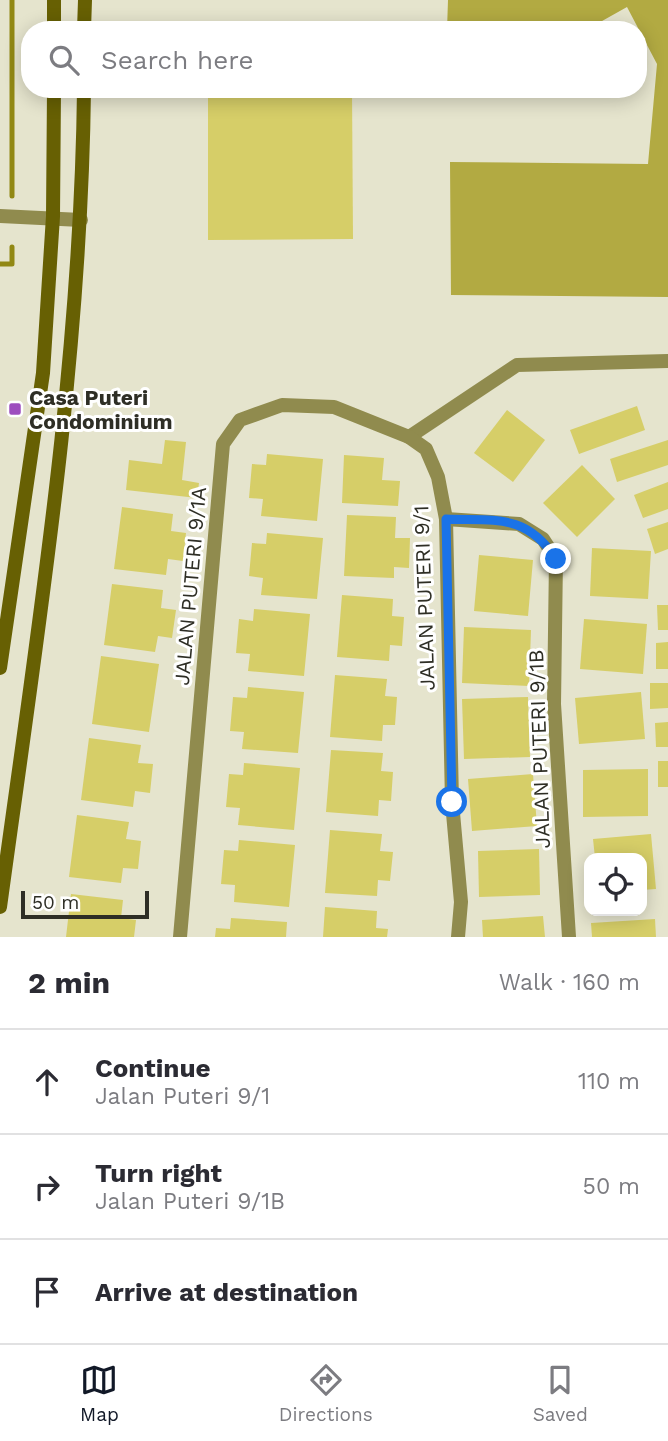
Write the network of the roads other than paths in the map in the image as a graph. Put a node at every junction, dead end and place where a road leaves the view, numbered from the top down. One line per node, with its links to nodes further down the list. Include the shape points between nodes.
1 (54, 0): 3 (main road)
2 (85, 0): 4 (main road)
3 (54, 21)
4 (84, 21)
5 (54, 98): 8 (main road)
6 (83, 98): 9 (main road)
7 (0, 216): 8 (street)
8 (53, 216): 9 (street); 13 (main road, via 41,385)
9 (81, 220): 14 (main road, via 52,525)
10 (668, 361): 11 (street, via 517,365)
11 (409, 437): 12 (street, JALAN PUTERI 9/1, via 426,449 438,477); 15 (street, JALAN PUTERI 9/1A, via 334,407 282,405 240,420 223,444)
12 (446, 519): 16 (street, JALAN PUTERI 9/1, via 452,802 461,902); 17 (street, JALAN PUTERI 9/1B, via 519,524 543,539 556,559 554,704)
13 (0, 668)
14 (0, 907)
15 (180, 937)
16 (458, 937)
17 (569, 937)

